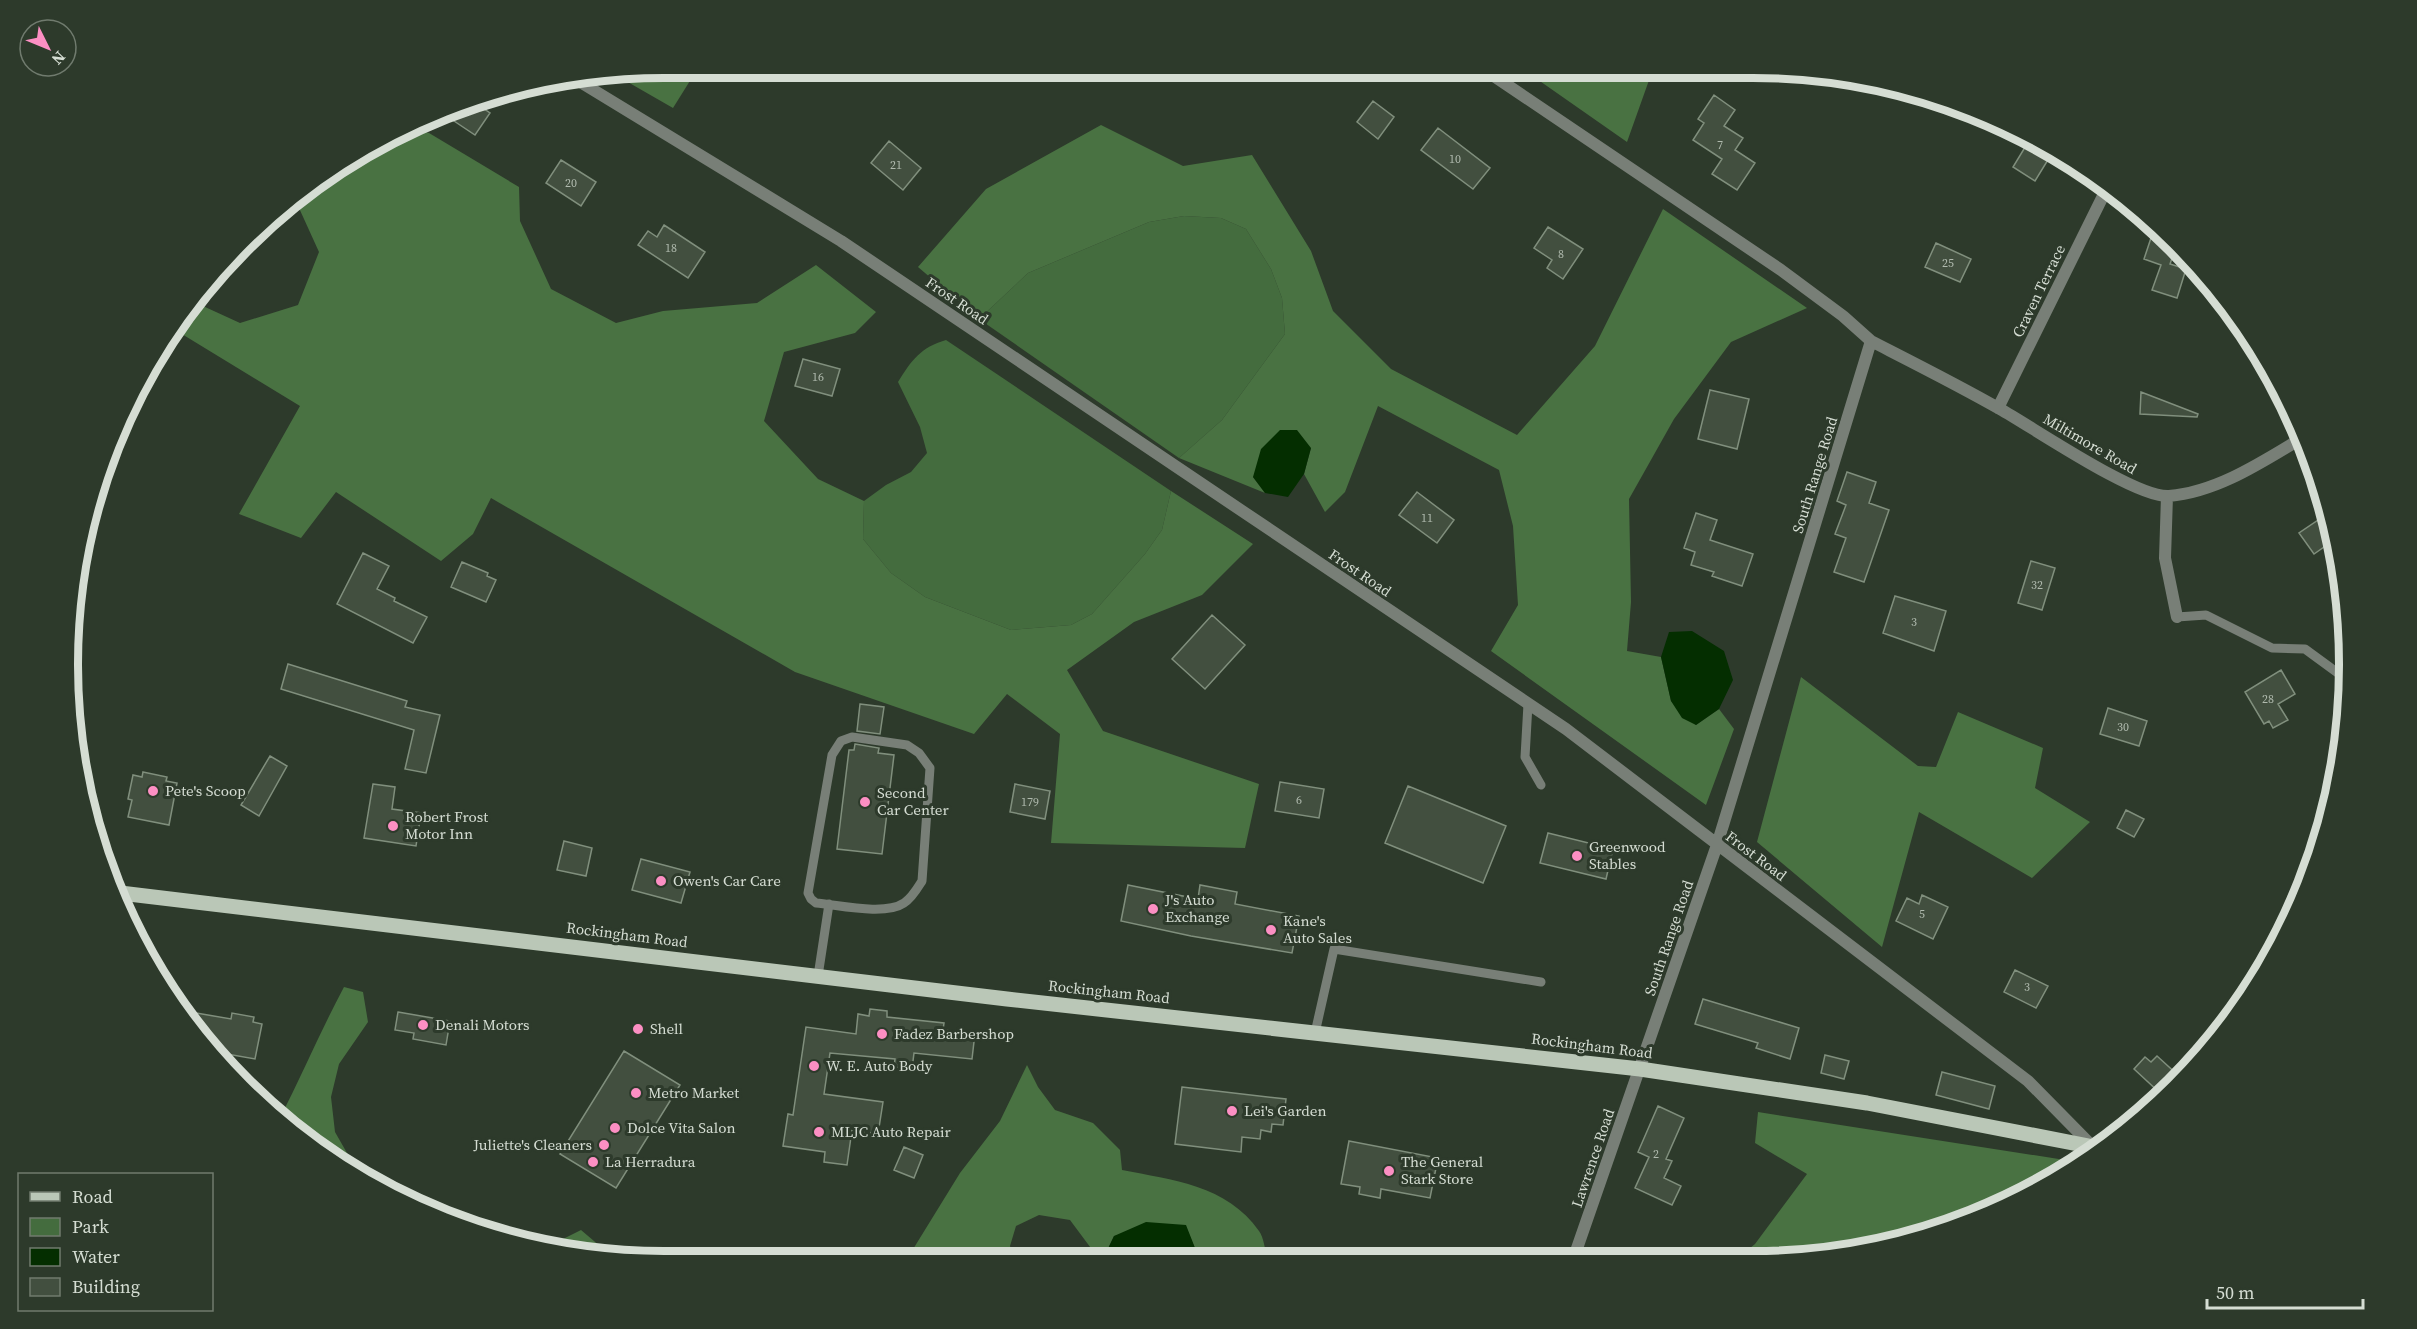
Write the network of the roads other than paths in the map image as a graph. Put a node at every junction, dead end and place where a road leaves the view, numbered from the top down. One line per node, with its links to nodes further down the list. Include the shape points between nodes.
1 (1497, 78): 4 (street, via 1781,270)
2 (583, 84): 10 (street, Frost Road, via 841,241)
3 (2104, 195): 5 (street, Craven Terrace)
4 (1871, 341): 5 (street, Miltimore Road); 12 (street, South Range Road)
5 (1998, 408): 7 (street, Miltimore Road, via 2115,477 2146,492)
6 (2295, 442): 7 (street, Miltimore Road, via 2214,485)
7 (2167, 496): 8 (street, via 2164,558)
8 (2177, 617): 9 (lane, via 2206,615 2272,648 2305,649)
9 (2339, 674)
10 (1528, 704): 11 (lane, via 1525,757); 12 (street, Frost Road)
11 (1541, 785)
12 (1718, 845): 18 (street, South Range Road); 19 (street, Frost Road, via 2028,1081)
13 (125, 894): 15 (main road, Rockingham Road)
14 (829, 904): 14 (lane, via 893,909 905,903 922,881 930,768 907,745 852,737 842,741 832,755 808,893 816,903); 15 (lane)
15 (818, 976): 17 (main road, Rockingham Road)
16 (1541, 982): 17 (lane, via 1334,949)
17 (1315, 1033): 18 (main road, Rockingham Road)
18 (1640, 1069): 20 (main road, Rockingham Road, via 1867,1103); 21 (street, Lawrence Road)
19 (2091, 1143)
20 (2087, 1146)
21 (1576, 1251)

